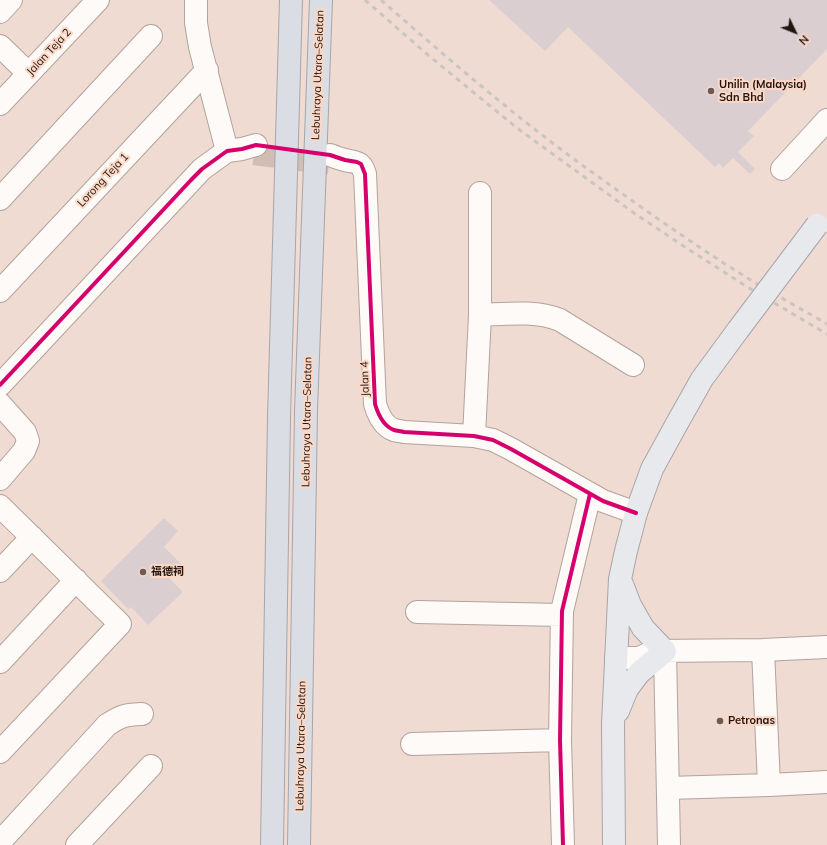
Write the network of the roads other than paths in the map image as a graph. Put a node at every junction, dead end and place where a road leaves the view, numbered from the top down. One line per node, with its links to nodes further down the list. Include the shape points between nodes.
1 (11, 0): 6 (street)
2 (98, 0): 10 (street, Jalan Teja 2)
3 (196, 0): 9 (street, via 196,23)
4 (291, 0): 50 (highway, via 279,425)
5 (321, 0): 51 (highway, Lebuhraya Utara–Selatan, via 306,411)
6 (0, 12)
7 (151, 36): 16 (street)
8 (0, 46): 10 (street)
9 (207, 70): 18 (street, Lorong Teja 1); 21 (street, via 245,150 215,159 202,169)
10 (28, 73): 11 (street, Jalan Teja 2)
11 (0, 104)
12 (827, 120): 14 (street)
13 (335, 160): 23 (street, Jalan 4, via 357,162 365,174 375,404 378,414 384,423 394,430)
14 (782, 169)
15 (480, 193): 19 (street)
16 (0, 199)
17 (822, 220): 27 (main road, bridge, via 702,379 652,469)
18 (0, 291)
19 (480, 315): 20 (street, via 533,313 553,317); 23 (street)
20 (633, 365)
21 (0, 385)
22 (0, 404): 24 (street, via 25,432 28,441 24,451)
23 (474, 436): 25 (street, Jalan 4, via 493,440)
24 (0, 479)
25 (590, 494): 27 (street, Jalan 4); 33 (street)
26 (0, 506): 28 (street)
27 (636, 514): 30 (main road)
28 (32, 537): 29 (street); 31 (street)
29 (0, 571)
30 (620, 579): 36 (main road); 37 (main road, via 630,605)
31 (76, 580): 38 (street); 43 (street, via 120,624)
32 (417, 612): 33 (street)
33 (562, 615): 41 (street)
34 (827, 647): 35 (street)
35 (763, 650): 37 (street); 46 (street)
36 (617, 651): 37 (street, via 641,644); 40 (main road)
37 (660, 651): 40 (main road, via 627,689); 47 (street)
38 (0, 662)
39 (142, 714): 48 (street, via 125,715 108,725)
40 (613, 724): 53 (main road)
41 (560, 740): 42 (street); 52 (street)
42 (412, 744)
43 (0, 752)
44 (151, 766): 49 (street)
45 (827, 782): 46 (street)
46 (769, 785): 47 (street)
47 (668, 788): 54 (street)
48 (0, 842)
49 (78, 845)
50 (272, 845)
51 (300, 845)
52 (563, 845)
53 (614, 845)
54 (669, 845)

